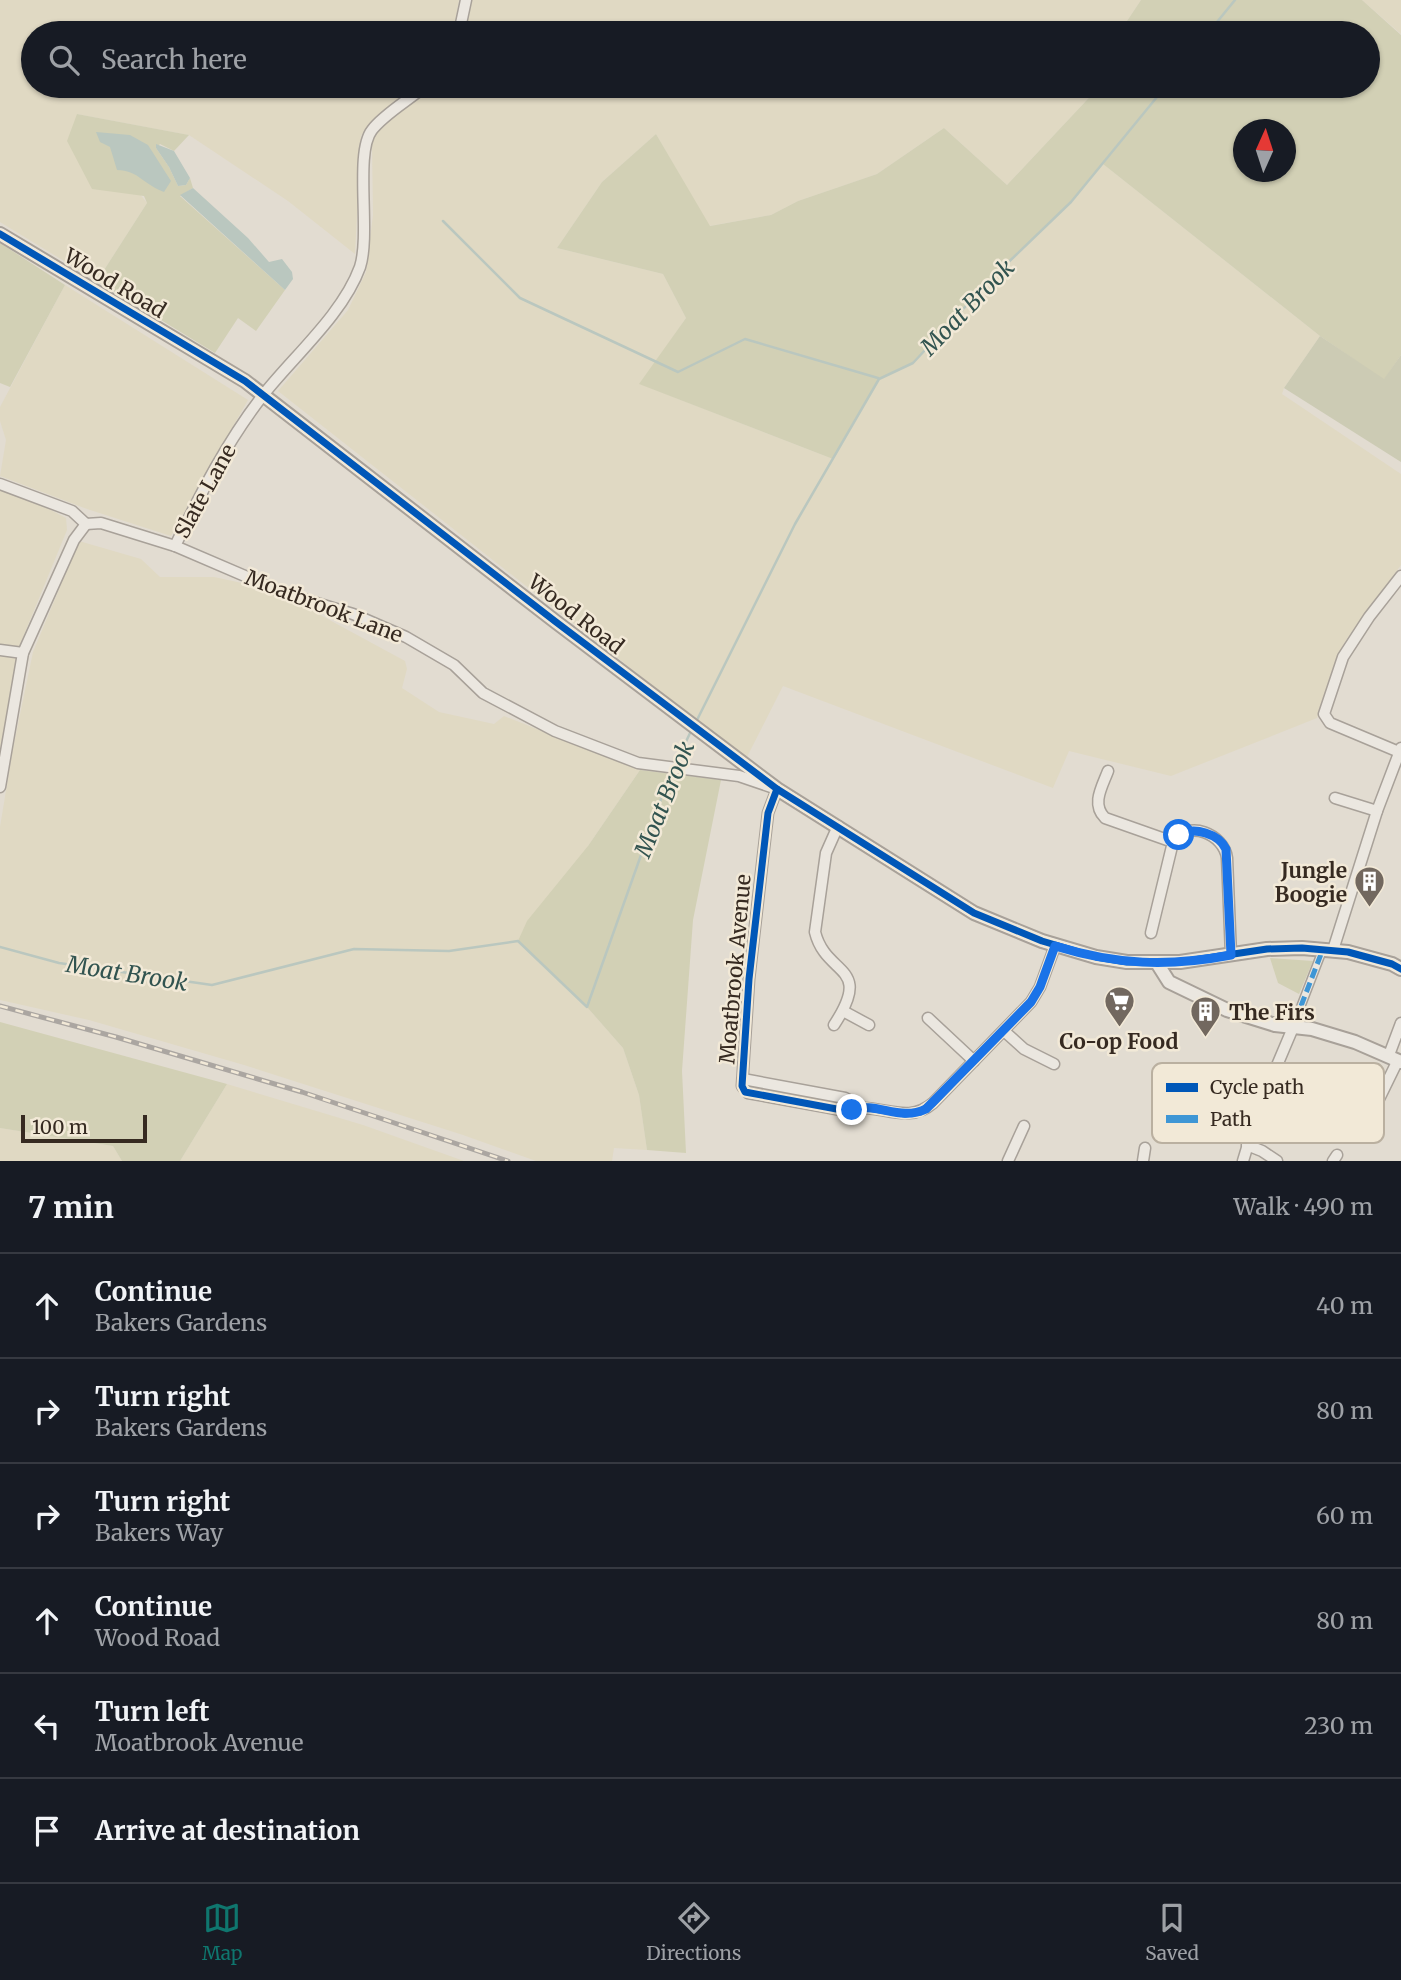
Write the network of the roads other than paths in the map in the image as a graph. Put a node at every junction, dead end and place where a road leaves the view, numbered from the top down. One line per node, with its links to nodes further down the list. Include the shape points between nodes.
1 (466, 0): 2 (street)
2 (462, 21)
3 (410, 98): 5 (street, Slate Lane, via 373,128 364,142 361,263 354,280 328,320)
4 (0, 234): 5 (street, Wood Road)
5 (264, 394): 8 (street, Slate Lane, via 217,463); 15 (street, Wood Road)
6 (0, 484): 7 (street, via 72,512)
7 (86, 524): 8 (street, Slate Lane, via 100,523); 11 (street, via 74,540)
8 (174, 546): 15 (street, Moatbrook Lane, via 287,594 406,636 454,665 483,693 555,731 638,763 739,776)
9 (1401, 576): 12 (street, via 1343,657 1324,715 1330,723)
10 (0, 650): 11 (street)
11 (23, 653): 14 (street)
12 (1400, 749): 17 (street)
13 (1108, 771): 19 (street, via 1098,797 1100,814)
14 (0, 787)
15 (777, 789): 18 (street, Wood Road); 35 (street, Moatbrook Avenue, via 764,842 743,1090 842,1110 862,1107 905,1115 933,1103)
16 (1335, 799): 17 (street)
17 (1377, 811): 22 (street)
18 (838, 826): 21 (street, Wood Road, via 974,913); 27 (street, via 826,853 816,932 818,944 850,981)
19 (1173, 842): 20 (street); 23 (street, via 1191,830 1224,844)
20 (1151, 933)
21 (1055, 946): 24 (street, Wood Road, via 1113,960); 33 (street, Moatbrook Avenue, via 1036,996)
22 (1328, 949): 23 (street, Wood Road, via 1286,948); 25 (street, Wood Road); 26 (street)
23 (1231, 955): 24 (street, Wood Road)
24 (1157, 963): 32 (street, via 1169,982 1227,1010 1275,1025)
25 (1401, 969)
26 (1301, 1006)
27 (843, 1011): 30 (street); 31 (street)
28 (928, 1018): 35 (street)
29 (1401, 1023): 34 (street)
30 (834, 1025)
31 (869, 1025)
32 (1296, 1026): 34 (street); 36 (street)
33 (1004, 1031): 35 (street, Moatbrook Avenue); 37 (street, via 1024,1049)
34 (1396, 1059): 38 (street)
35 (974, 1061)
36 (1278, 1063)
37 (1055, 1064)
38 (1384, 1087)
39 (1024, 1126): 42 (street)
40 (1247, 1145): 44 (street); 45 (street)
41 (1145, 1148): 43 (street)
42 (1008, 1161)
43 (1143, 1161)
44 (1243, 1161)
45 (1277, 1161)

